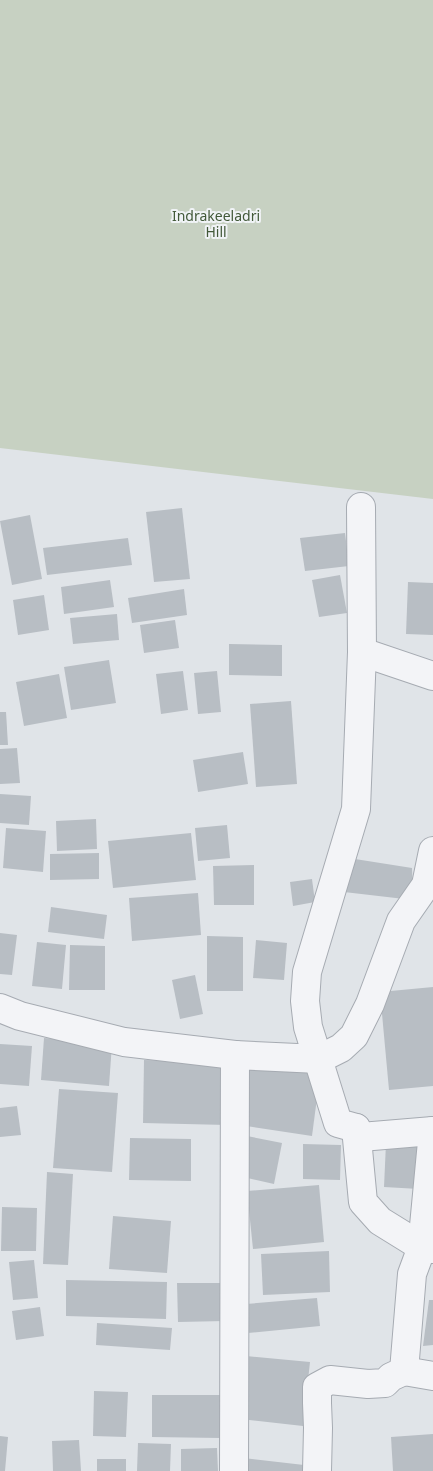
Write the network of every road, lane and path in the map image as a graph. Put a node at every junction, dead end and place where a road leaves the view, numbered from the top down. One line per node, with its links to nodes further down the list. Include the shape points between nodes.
1 (361, 507): 2 (street)
2 (362, 652): 3 (street); 7 (street, via 356,809 307,972 305,1001 308,1027)
3 (433, 676)
4 (433, 851): 7 (street, via 426,885 401,921 370,1004 354,1036 341,1048)
5 (0, 1008): 6 (street, via 124,1042)
6 (235, 1055): 7 (street); 13 (street)
7 (319, 1059): 8 (street, via 338,1123)
8 (356, 1128): 9 (street, via 361,1137); 10 (street, via 363,1202 380,1221)
9 (433, 1131): 10 (street)
10 (428, 1248): 11 (street, via 412,1274)
11 (404, 1371): 12 (street); 14 (street, via 385,1383 330,1380 317,1387)
12 (433, 1376)
13 (234, 1471)
14 (317, 1471)

